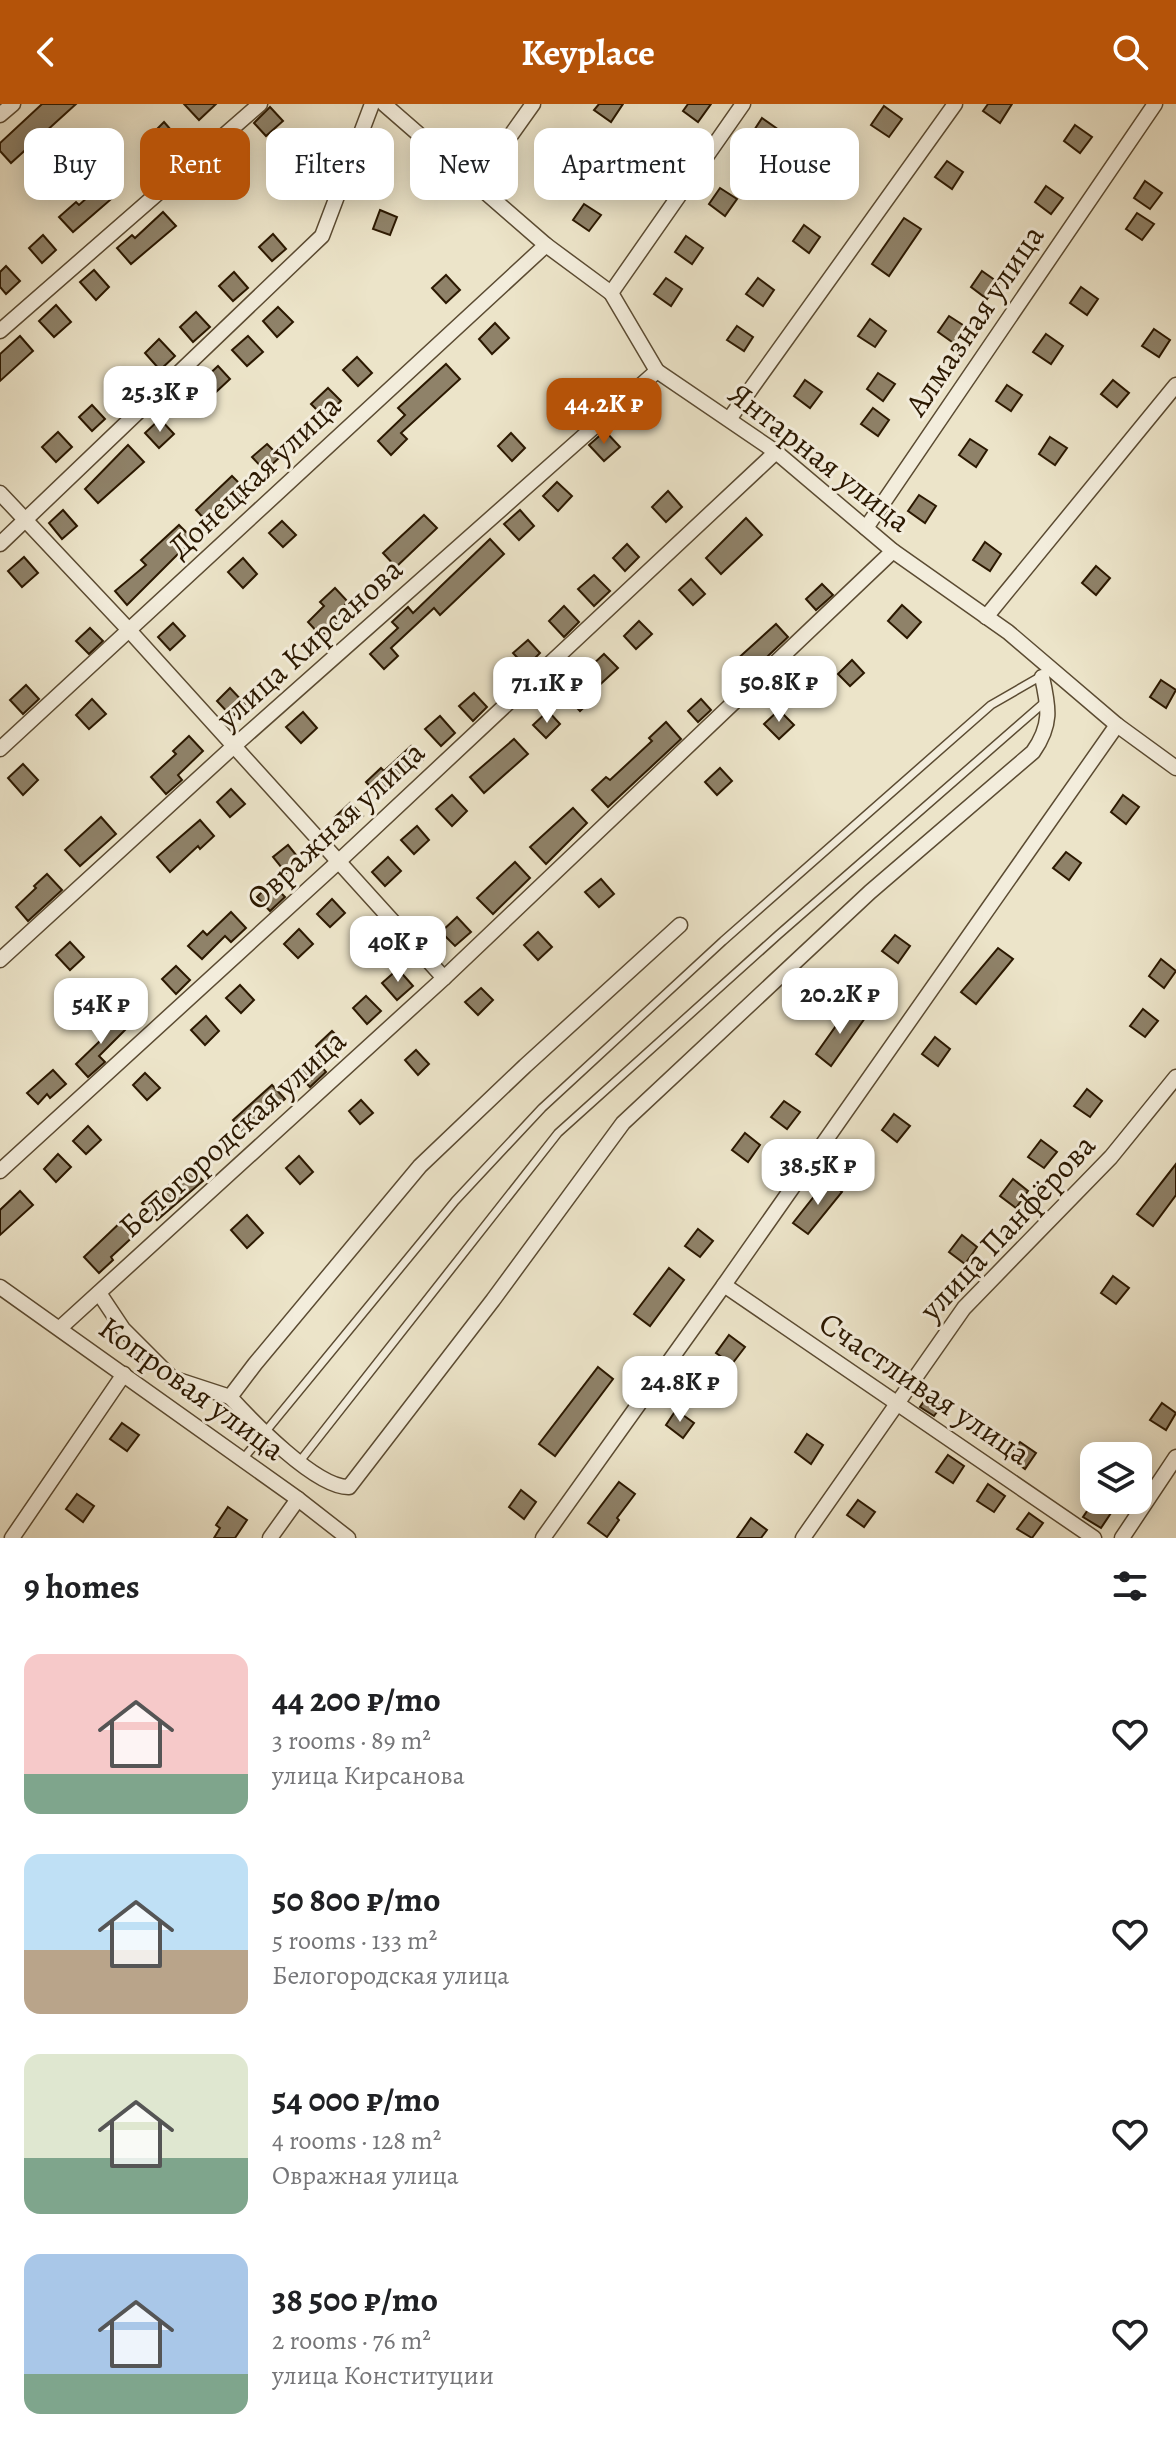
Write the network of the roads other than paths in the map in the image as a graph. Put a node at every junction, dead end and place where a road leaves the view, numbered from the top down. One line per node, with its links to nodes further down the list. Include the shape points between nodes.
1 (13, 104): 9 (street)
2 (260, 104): 15 (street)
3 (372, 104): 21 (street, via 322,236)
4 (384, 104): 10 (street, Янтарная улица)
5 (533, 104): 11 (street)
6 (743, 104): 14 (street)
7 (955, 104): 18 (street)
8 (1155, 104): 22 (street, Алмазная улица)
9 (0, 115)
10 (412, 128)
11 (516, 128)
12 (494, 200): 13 (street, Янтарная улица)
13 (546, 245): 14 (street, Янтарная улица); 26 (street, Донецкая улица)
14 (611, 293): 16 (street, Янтарная улица)
15 (0, 331)
16 (657, 371): 18 (street, Янтарная улица); 30 (street, улица Кирсанова)
17 (1176, 385): 25 (street)
18 (730, 418): 19 (street, Янтарная улица)
19 (776, 452): 22 (street, Янтарная улица); 33 (street, Овражная улица)
20 (0, 493): 21 (street)
21 (26, 521): 23 (street); 26 (street)
22 (866, 528): 24 (street, Янтарная улица)
23 (0, 544)
24 (893, 551): 25 (street, Янтарная улица); 36 (street, Белогородская улица)
25 (986, 617): 27 (street, Янтарная улица)
26 (128, 629): 30 (street); 31 (street, Донецкая улица)
27 (1046, 672): 28 (street); 29 (street, Янтарная улица); 46 (lane, via 991,705 542,1108 455,1201)
28 (1047, 699): 49 (lane, via 558,1133); 49 (street, via 1044,735 1033,752 870,892 623,1123 349,1487 340,1488)
29 (1117, 725): 32 (street, Янтарная улица); 39 (street)
30 (234, 746): 33 (street); 35 (street, улица Кирсанова)
31 (0, 749)
32 (1176, 768)
33 (338, 862): 36 (street); 38 (street, Овражная улица)
34 (680, 925): 44 (street, via 420,1166)
35 (0, 960)
36 (444, 978): 41 (street, Белогородская улица)
37 (1176, 1077): 45 (street, улица Панфёрова, via 1111,1157 964,1308)
38 (0, 1171)
39 (724, 1285): 45 (street, Счастливая улица); 54 (street)
40 (0, 1287): 42 (street, Копровая улица)
41 (99, 1293): 42 (street, Белогородская улица); 44 (street, via 123,1329 172,1378)
42 (60, 1328): 43 (street, Копровая улица)
43 (124, 1374): 48 (street, Копровая улица); 51 (street)
44 (230, 1397): 46 (street)
45 (896, 1403): 55 (street, улица Панфёрова); 56 (street, Счастливая улица)
46 (264, 1434): 48 (lane); 49 (street)
47 (1176, 1457): 57 (street)
48 (243, 1459): 50 (street, Копровая улица)
49 (300, 1461)
50 (298, 1499): 52 (street); 53 (street, Копровая улица)
51 (12, 1538)
52 (270, 1538)
53 (348, 1538)
54 (543, 1538)
55 (803, 1538)
56 (1094, 1538)
57 (1122, 1538)

